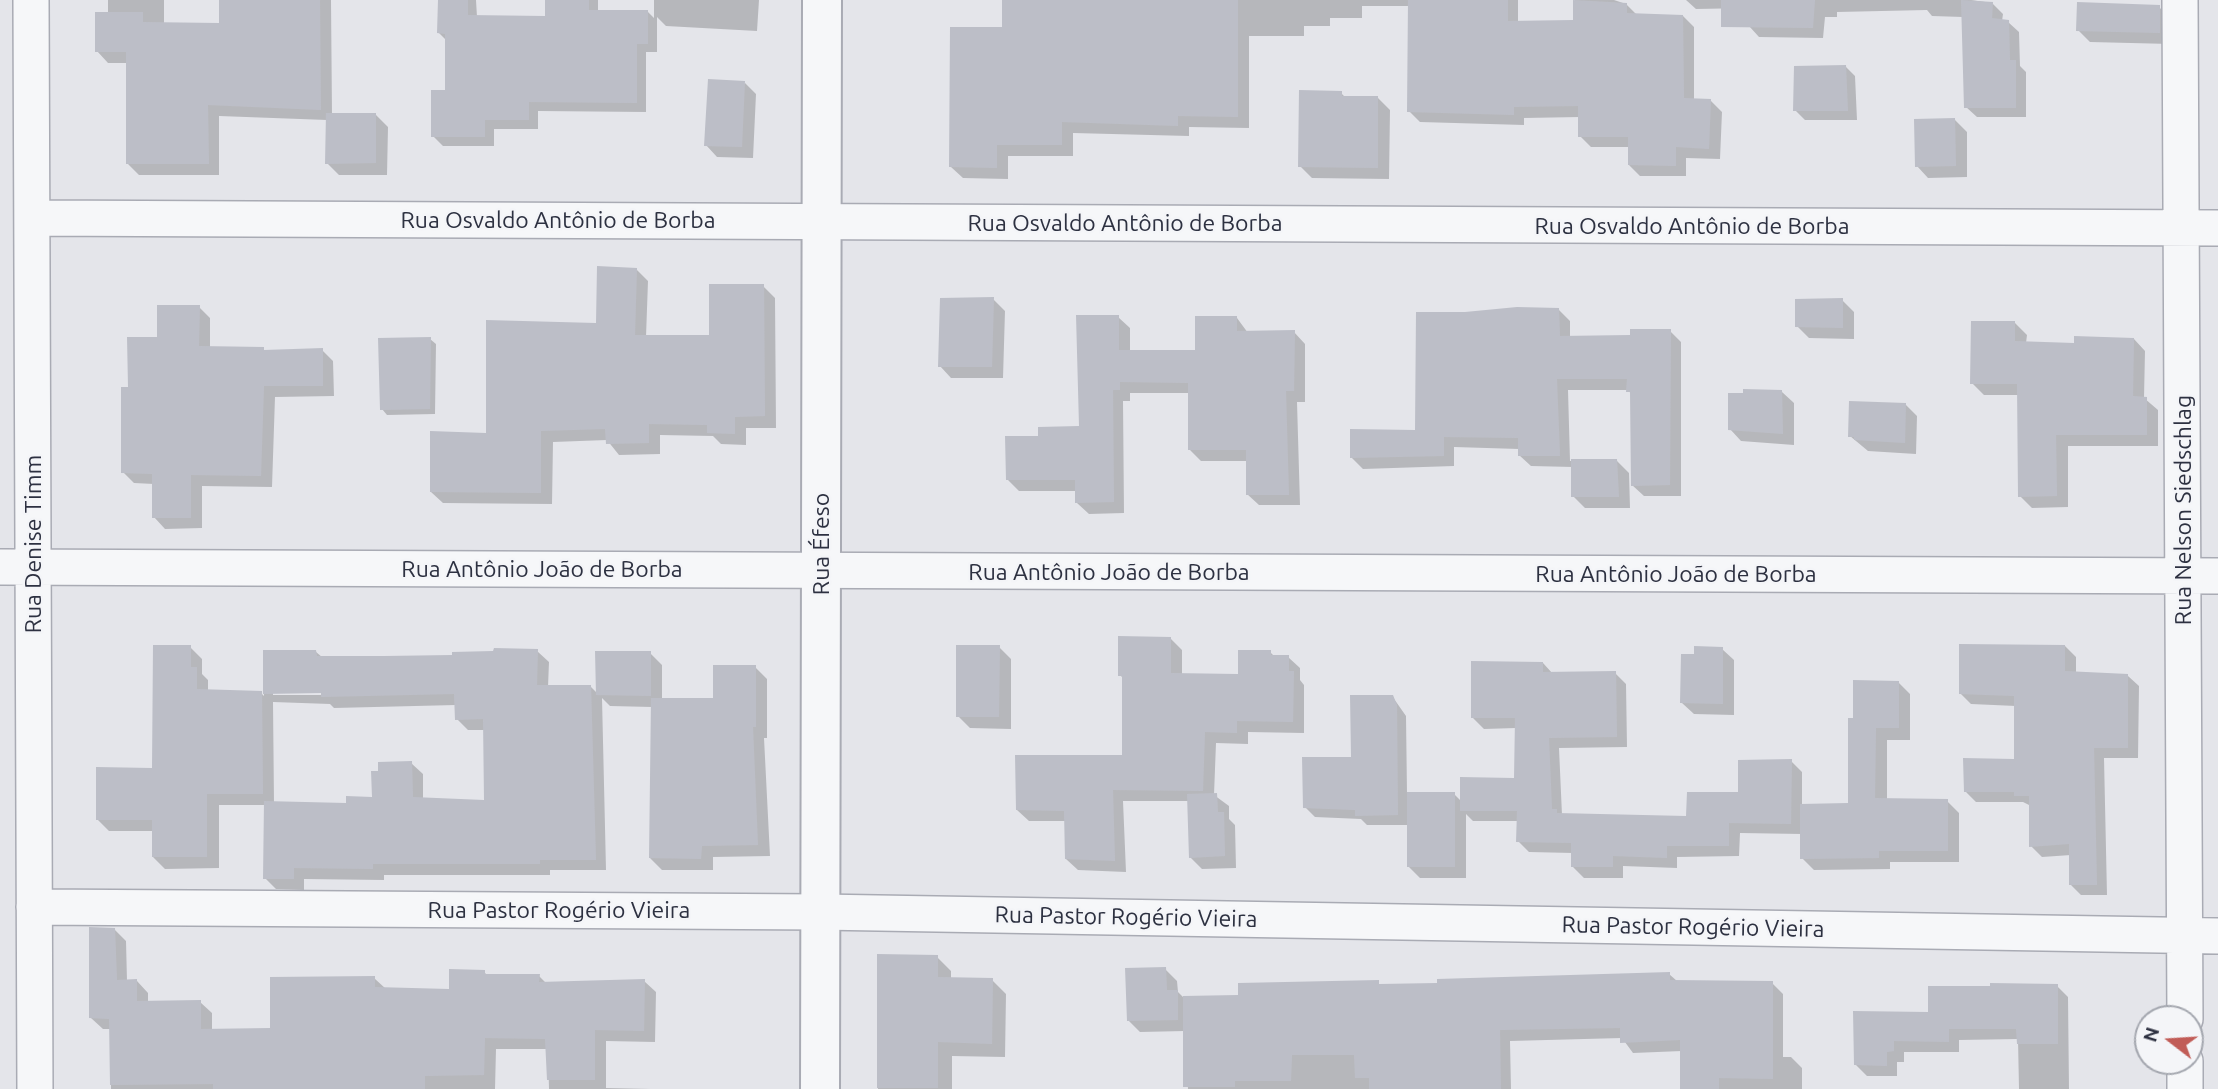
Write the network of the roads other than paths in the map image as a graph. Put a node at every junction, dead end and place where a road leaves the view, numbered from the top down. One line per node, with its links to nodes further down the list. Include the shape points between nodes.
1 (31, 0): 4 (street, Rua Denise Timm)
2 (822, 0): 5 (street, Rua Éfeso)
3 (2180, 0): 6 (street, Rua Nelson Siedschlag)
4 (32, 218): 5 (street, Rua Osvaldo Antônio de Borba); 8 (street, Rua Denise Timm)
5 (822, 222): 6 (street, Rua Osvaldo Antônio de Borba); 9 (street, Rua Éfeso)
6 (2181, 228): 7 (street, Rua Osvaldo Antônio de Borba); 10 (street, Rua Nelson Siedschlag)
7 (2218, 228)
8 (17, 567): 9 (street, Rua Antônio João de Borba); 12 (street, Rua Denise Timm)
9 (820, 571): 10 (street, Rua Antônio João de Borba); 13 (street, Rua Éfeso)
10 (2183, 576): 11 (street, Rua Antônio João de Borba); 14 (street, Rua Nelson Siedschlag)
11 (2218, 576)
12 (34, 907): 13 (street, Rua Pastor Rogério Vieira); 16 (street, Rua Denise Timm)
13 (820, 912): 14 (street, Rua Pastor Rogério Vieira); 17 (street, Rua Éfeso)
14 (2201, 936): 15 (street, Rua Nelson Siedschlag)
15 (2188, 1005)
16 (34, 1089)
17 (820, 1089)

